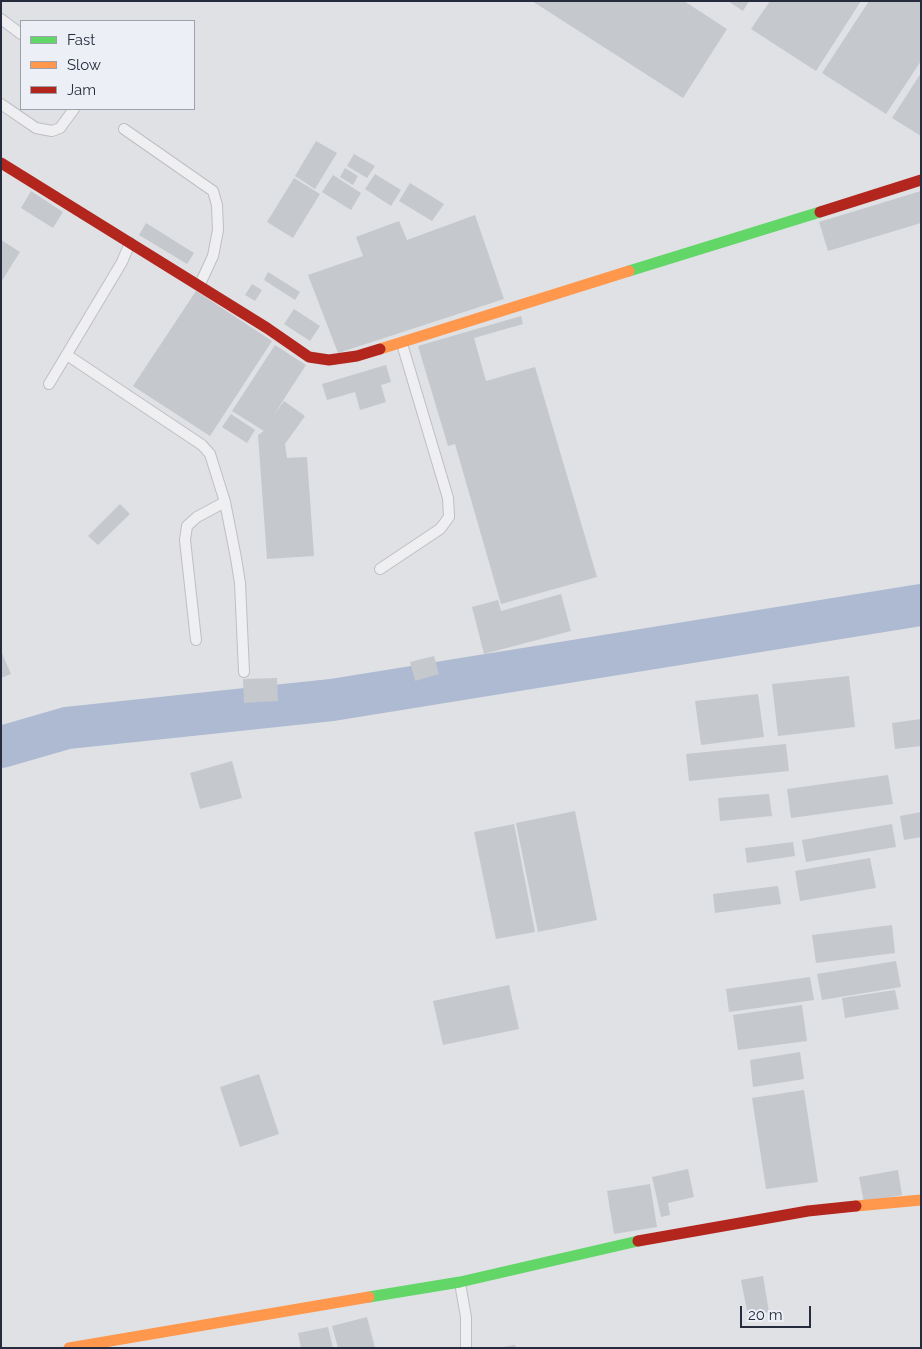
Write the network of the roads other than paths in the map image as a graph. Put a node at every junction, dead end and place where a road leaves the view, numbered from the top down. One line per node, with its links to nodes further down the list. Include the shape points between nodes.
1 (1, 19): 2 (lane)
2 (20, 33)
3 (1, 104): 4 (lane, via 36,128 52,131 60,128)
4 (73, 110)
5 (124, 129): 9 (lane, via 213,191 218,206 218,230 213,256)
6 (1, 164): 8 (street)
7 (921, 180): 10 (street)
8 (130, 242): 9 (street); 11 (lane, via 122,262)
9 (198, 287): 10 (street, via 308,357 329,360 357,356)
10 (401, 341): 14 (lane, via 448,498 449,517 440,529)
11 (67, 355): 12 (lane); 13 (lane, via 202,445 210,454)
12 (49, 384)
13 (225, 502): 15 (lane, via 187,526 185,540); 16 (lane, via 240,583)
14 (380, 569)
15 (196, 640)
16 (244, 672)
17 (921, 1200): 18 (street, via 808,1211 661,1236)
18 (460, 1282): 19 (street); 20 (lane, via 466,1317)
19 (69, 1348)
20 (466, 1348)

